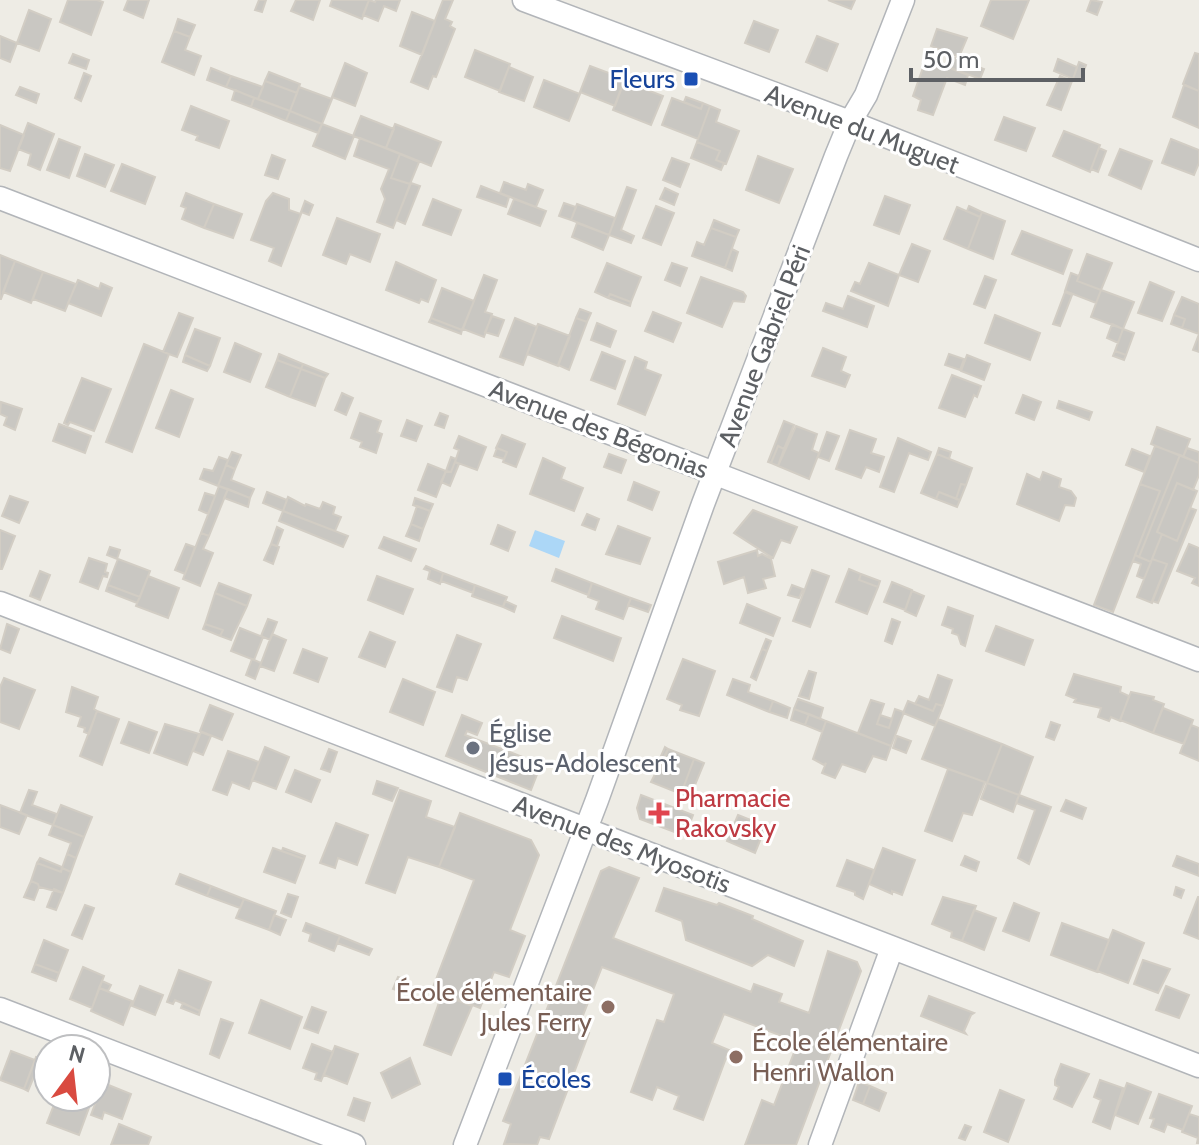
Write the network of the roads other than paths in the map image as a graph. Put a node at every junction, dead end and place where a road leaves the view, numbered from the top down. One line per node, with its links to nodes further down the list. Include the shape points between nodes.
1 (524, 0): 3 (street, Avenue du Muguet)
2 (903, 0): 3 (street, Avenue Gabriel Péri)
3 (850, 122): 5 (street, Avenue du Muguet); 6 (street, Avenue Gabriel Péri)
4 (0, 198): 6 (street, Avenue des Bégonias)
5 (1199, 260)
6 (715, 473): 8 (street, Avenue des Bégonias); 9 (street, Avenue Gabriel Péri)
7 (0, 603): 9 (street, Avenue des Myosotis)
8 (1199, 660)
9 (585, 831): 10 (street, Avenue des Myosotis); 14 (street, Avenue Gabriel Péri)
10 (892, 948): 12 (street, Avenue des Myosotis); 15 (street)
11 (0, 1009): 13 (street)
12 (1199, 1066)
13 (354, 1145)
14 (465, 1145)
15 (820, 1145)

